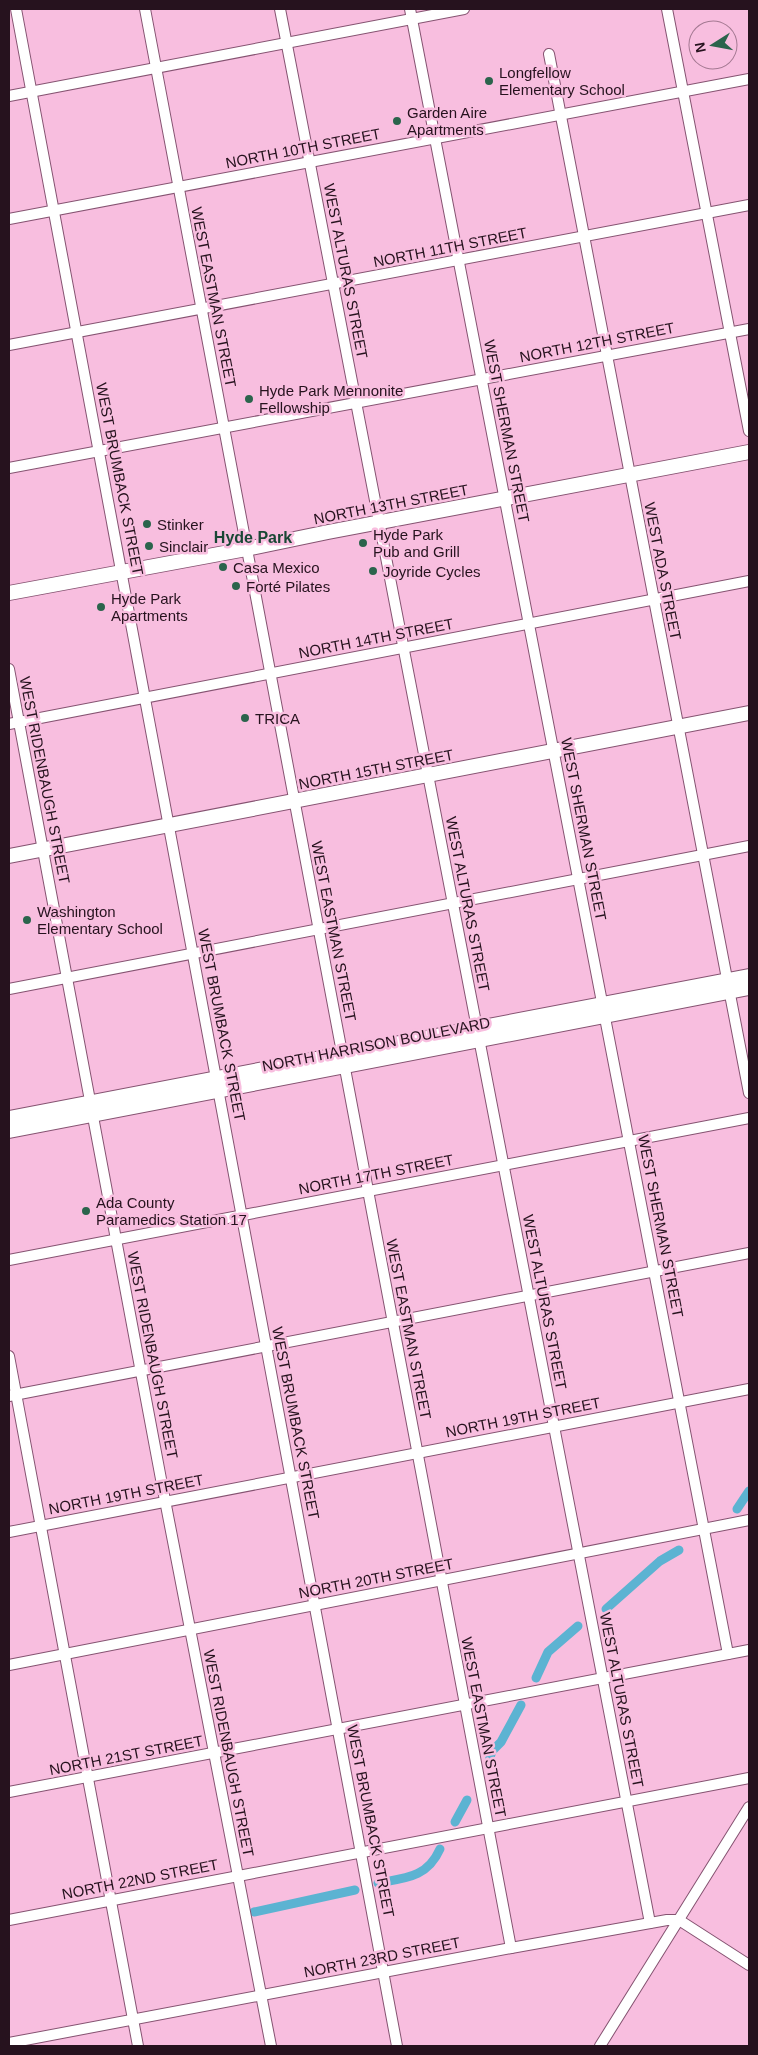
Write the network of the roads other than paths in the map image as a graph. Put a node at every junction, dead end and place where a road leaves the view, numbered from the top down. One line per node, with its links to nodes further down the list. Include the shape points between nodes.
1 (16, 9): 11 (street, WEST BRUMBACK STREET)
2 (145, 9): 9 (street, WEST EASTMAN STREET)
3 (280, 9): 7 (street, WEST ALTURAS STREET)
4 (464, 9): 6 (street)
5 (668, 9): 12 (street)
6 (411, 14): 7 (street); 15 (street, WEST SHERMAN STREET)
7 (287, 43): 9 (street); 16 (street, WEST ALTURAS STREET)
8 (549, 54): 14 (street, WEST ADA STREET)
9 (156, 68): 11 (street); 17 (street, WEST EASTMAN STREET)
10 (749, 79): 12 (street, NORTH 10TH STREET)
11 (31, 91): 13 (street); 19 (street, WEST BRUMBACK STREET)
12 (683, 91): 14 (street, NORTH 10TH STREET); 20 (street)
13 (9, 96)
14 (560, 115): 15 (street, NORTH 10TH STREET); 22 (street, WEST ADA STREET)
15 (435, 138): 16 (street, NORTH 10TH STREET); 23 (street, WEST SHERMAN STREET)
16 (310, 162): 17 (street, NORTH 10TH STREET); 24 (street, WEST ALTURAS STREET)
17 (178, 187): 19 (street, NORTH 10TH STREET); 25 (street, WEST EASTMAN STREET)
18 (749, 204): 20 (street, NORTH 11TH STREET)
19 (54, 211): 21 (street, NORTH 10TH STREET); 27 (street, WEST BRUMBACK STREET)
20 (707, 213): 22 (street, NORTH 11TH STREET); 28 (street)
21 (9, 219)
22 (584, 236): 23 (street, NORTH 11TH STREET); 30 (street, WEST ADA STREET)
23 (459, 260): 24 (street, NORTH 11TH STREET); 31 (street, WEST SHERMAN STREET)
24 (333, 284): 25 (street, NORTH 11TH STREET); 32 (street, WEST ALTURAS STREET)
25 (201, 309): 27 (street, NORTH 11TH STREET); 33 (street, WEST EASTMAN STREET)
26 (749, 329): 28 (street, NORTH 12TH STREET)
27 (77, 332): 29 (street, NORTH 11TH STREET); 35 (street, WEST BRUMBACK STREET)
28 (730, 333): 30 (street, NORTH 12TH STREET); 34 (street)
29 (9, 345)
30 (607, 356): 31 (street, NORTH 12TH STREET); 38 (street, WEST ADA STREET)
31 (482, 379): 32 (street, NORTH 12TH STREET); 39 (street, WEST SHERMAN STREET)
32 (356, 403): 33 (street, NORTH 12TH STREET); 40 (street, WEST ALTURAS STREET)
33 (224, 428): 35 (street, NORTH 12TH STREET); 41 (street, WEST EASTMAN STREET)
34 (749, 431)
35 (99, 452): 37 (street, NORTH 12TH STREET); 42 (street, WEST BRUMBACK STREET)
36 (749, 452): 38 (street, NORTH 13TH STREET)
37 (9, 468)
38 (630, 474): 39 (street, NORTH 13TH STREET); 45 (street, WEST ADA STREET)
39 (505, 498): 40 (street, NORTH 13TH STREET); 46 (street, WEST SHERMAN STREET)
40 (379, 522): 41 (street, NORTH 13TH STREET); 47 (street, WEST ALTURAS STREET)
41 (246, 549): 42 (street, NORTH 13TH STREET); 49 (street, WEST EASTMAN STREET)
42 (122, 572): 44 (street, NORTH 13TH STREET); 50 (street, WEST BRUMBACK STREET)
43 (749, 581): 45 (street, NORTH 14TH STREET)
44 (9, 593)
45 (654, 600): 46 (street, NORTH 14TH STREET); 53 (street, WEST ADA STREET)
46 (529, 624): 47 (street, NORTH 14TH STREET); 54 (street, WEST SHERMAN STREET)
47 (404, 648): 49 (street, NORTH 14TH STREET); 55 (street, WEST ALTURAS STREET)
48 (9, 670): 52 (street, WEST RIDENBAUGH STREET)
49 (270, 674): 50 (street, NORTH 14TH STREET); 56 (street, WEST EASTMAN STREET)
50 (146, 698): 52 (street, NORTH 14TH STREET); 57 (street, WEST BRUMBACK STREET)
51 (749, 713): 53 (street, NORTH 15TH STREET)
52 (14, 723): 59 (street, WEST RIDENBAUGH STREET)
53 (678, 727): 54 (street, NORTH 15TH STREET); 60 (street, WEST ADA STREET)
54 (553, 751): 55 (street, NORTH 15TH STREET); 62 (street, WEST SHERMAN STREET)
55 (428, 776): 56 (street, NORTH 15TH STREET); 63 (street, WEST ALTURAS STREET)
56 (294, 801): 57 (street, NORTH 15TH STREET); 64 (street, WEST EASTMAN STREET)
57 (169, 825): 59 (street, NORTH 15TH STREET); 65 (street, WEST BRUMBACK STREET)
58 (749, 846): 60 (street)
59 (43, 850): 61 (street, NORTH 15TH STREET); 67 (street, WEST RIDENBAUGH STREET)
60 (703, 855): 62 (street); 68 (street, WEST ADA STREET)
61 (9, 856)
62 (578, 879): 63 (street); 71 (street, WEST SHERMAN STREET)
63 (453, 903): 64 (street); 72 (street, WEST ALTURAS STREET)
64 (318, 929): 65 (street); 73 (street, WEST EASTMAN STREET)
65 (193, 953): 67 (street); 74 (street, WEST BRUMBACK STREET)
66 (749, 976): 68 (street, NORTH HARRISON BOULEVARD)
67 (67, 978): 70 (street); 76 (street, WEST RIDENBAUGH STREET)
68 (728, 986): 69 (street, NORTH HARRISON BOULEVARD); 71 (street, NORTH HARRISON BOULEVARD); 75 (street, WEST ADA STREET)
69 (749, 988)
70 (9, 989)
71 (603, 1010): 72 (street, NORTH HARRISON BOULEVARD); 80 (street, WEST SHERMAN STREET)
72 (478, 1034): 73 (street, NORTH HARRISON BOULEVARD); 81 (street, WEST ALTURAS STREET)
73 (343, 1060): 74 (street, NORTH HARRISON BOULEVARD); 82 (street, WEST EASTMAN STREET)
74 (218, 1085): 76 (street, NORTH HARRISON BOULEVARD); 83 (street, WEST BRUMBACK STREET)
75 (749, 1093)
76 (91, 1109): 77 (street, NORTH HARRISON BOULEVARD); 79 (street, NORTH HARRISON BOULEVARD); 84 (street, WEST RIDENBAUGH STREET)
77 (9, 1118)
78 (749, 1118): 80 (street, NORTH 17TH STREET)
79 (9, 1131)
80 (629, 1141): 81 (street, NORTH 17TH STREET); 87 (street, WEST SHERMAN STREET)
81 (503, 1165): 82 (street, NORTH 17TH STREET); 88 (street, WEST ALTURAS STREET)
82 (368, 1191): 83 (street, NORTH 17TH STREET); 89 (street, WEST EASTMAN STREET)
83 (242, 1216): 84 (street, NORTH 17TH STREET); 90 (street, WEST BRUMBACK STREET)
84 (116, 1240): 86 (street, NORTH 17TH STREET); 92 (street, WEST RIDENBAUGH STREET)
85 (749, 1253): 87 (street)
86 (9, 1260)
87 (654, 1272): 88 (street); 95 (street, WEST SHERMAN STREET)
88 (529, 1296): 89 (street); 96 (street, WEST ALTURAS STREET)
89 (393, 1322): 90 (street); 97 (street, WEST EASTMAN STREET)
90 (267, 1346): 92 (street); 98 (street, WEST BRUMBACK STREET)
91 (9, 1356): 94 (street)
92 (140, 1371): 94 (street); 99 (street, WEST RIDENBAUGH STREET)
93 (749, 1389): 95 (street, NORTH 19TH STREET)
94 (12, 1395): 101 (street)
95 (680, 1402): 96 (street, NORTH 19TH STREET); 102 (street, WEST SHERMAN STREET)
96 (554, 1427): 97 (street, NORTH 19TH STREET); 104 (street, WEST ALTURAS STREET)
97 (417, 1453): 98 (street, NORTH 19TH STREET); 105 (street, WEST EASTMAN STREET)
98 (291, 1478): 99 (street, NORTH 19TH STREET); 106 (street, WEST BRUMBACK STREET)
99 (165, 1502): 101 (street, NORTH 19TH STREET); 107 (street, WEST RIDENBAUGH STREET)
100 (749, 1520): 102 (street, NORTH 20TH STREET)
101 (41, 1526): 103 (street, NORTH 19TH STREET); 109 (street)
102 (704, 1529): 104 (street, NORTH 20TH STREET); 110 (street, WEST SHERMAN STREET)
103 (9, 1532)
104 (578, 1554): 105 (street, NORTH 20TH STREET); 112 (street, WEST ALTURAS STREET)
105 (441, 1580): 106 (street, NORTH 20TH STREET); 113 (street, WEST EASTMAN STREET)
106 (315, 1605): 107 (street, NORTH 20TH STREET); 114 (street, WEST BRUMBACK STREET)
107 (190, 1629): 109 (street, NORTH 20TH STREET); 115 (street, WEST RIDENBAUGH STREET)
108 (749, 1650): 110 (street, NORTH 21ST STREET)
109 (65, 1654): 111 (street, NORTH 20TH STREET); 116 (street)
110 (728, 1654): 112 (street, NORTH 21ST STREET)
111 (9, 1664)
112 (602, 1678): 113 (street, NORTH 21ST STREET); 119 (street, WEST ALTURAS STREET)
113 (465, 1705): 114 (street, NORTH 21ST STREET); 121 (street, WEST EASTMAN STREET)
114 (338, 1729): 115 (street, NORTH 21ST STREET); 122 (street, WEST BRUMBACK STREET)
115 (214, 1753): 116 (street, NORTH 21ST STREET); 123 (street, WEST RIDENBAUGH STREET)
116 (88, 1777): 118 (street, NORTH 21ST STREET); 124 (street)
117 (749, 1778): 119 (street, NORTH 22ND STREET)
118 (9, 1792)
119 (626, 1801): 121 (street, NORTH 22ND STREET); 127 (street, WEST ALTURAS STREET)
120 (749, 1807): 126 (street)
121 (488, 1828): 122 (street, NORTH 22ND STREET); 128 (street, WEST EASTMAN STREET)
122 (361, 1852): 123 (street, NORTH 22ND STREET); 130 (street, WEST BRUMBACK STREET)
123 (238, 1876): 124 (street, NORTH 22ND STREET); 131 (street, WEST RIDENBAUGH STREET)
124 (111, 1900): 125 (street, NORTH 22ND STREET); 132 (street)
125 (9, 1920)
126 (679, 1920): 127 (street, NORTH 23RD STREET); 129 (street); 137 (street)
127 (650, 1923): 128 (street, NORTH 23RD STREET)
128 (511, 1948): 130 (street, NORTH 23RD STREET)
129 (749, 1965)
130 (384, 1972): 131 (street, NORTH 23RD STREET); 136 (street, WEST BRUMBACK STREET)
131 (261, 1996): 132 (street, NORTH 23RD STREET); 135 (street, WEST RIDENBAUGH STREET)
132 (133, 2020): 133 (street, NORTH 23RD STREET); 134 (street)
133 (9, 2043)
134 (138, 2046)
135 (270, 2046)
136 (398, 2046)
137 (600, 2046)

